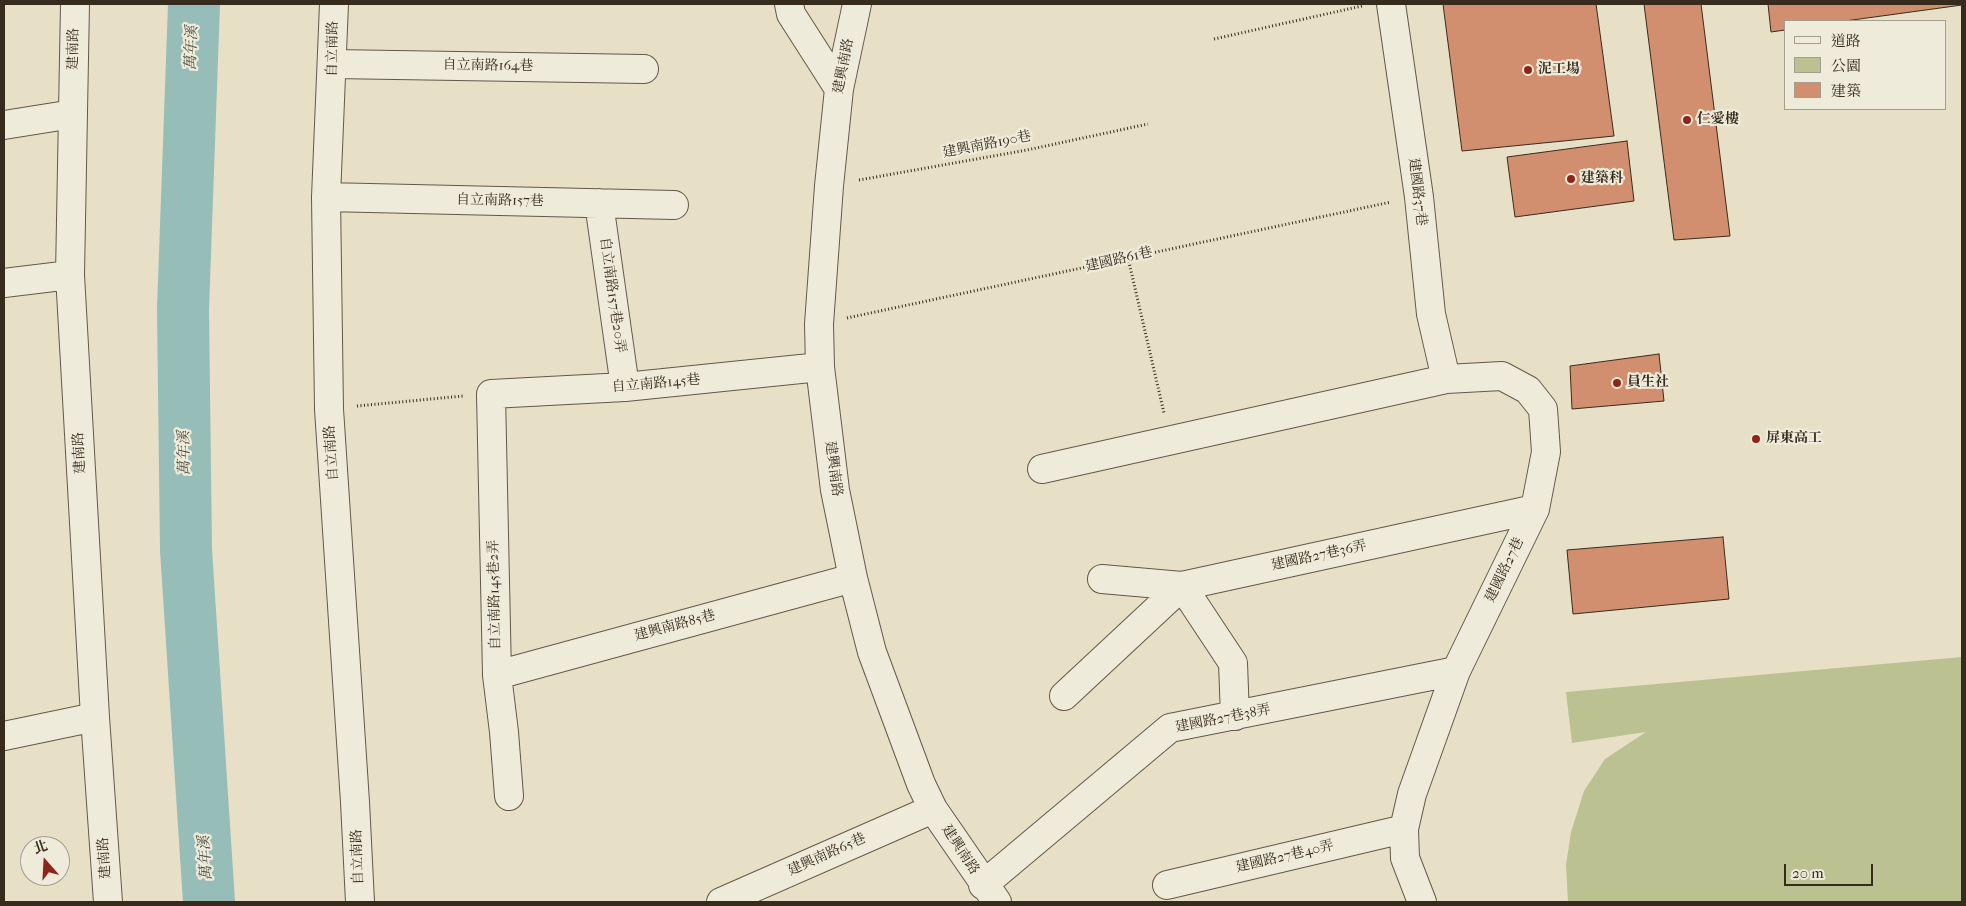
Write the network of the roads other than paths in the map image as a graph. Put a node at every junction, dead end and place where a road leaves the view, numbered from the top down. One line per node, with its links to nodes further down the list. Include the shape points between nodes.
1 (75, 4): 9 (street, 建南路)
2 (334, 4): 6 (street, 自立南路)
3 (789, 4): 8 (street)
4 (856, 4): 8 (street, 建興南路)
5 (1391, 4): 17 (street, 建國路37巷, via 1431,314)
6 (333, 64): 7 (street, 自立南路164巷); 11 (street, 自立南路)
7 (644, 69)
8 (839, 89): 16 (street, 建興南路, via 819,324)
9 (73, 114): 10 (street); 14 (street, 建南路)
10 (4, 125)
11 (326, 198): 12 (street, 自立南路157巷); 37 (street, 自立南路, via 330,408)
12 (599, 203): 13 (street, 自立南路157巷); 18 (street, 自立南路157巷20弄)
13 (674, 204)
14 (70, 275): 15 (street); 29 (street, 建南路)
15 (4, 283)
16 (820, 366): 18 (street, 自立南路145巷); 22 (street, 建興南路, via 835,490)
17 (1446, 379): 20 (street); 21 (street, 建國路27巷, via 1502,376 1528,390 1543,409 1546,452)
18 (625, 387): 19 (street, 自立南路145巷)
19 (492, 394): 26 (street, 自立南路145巷2弄)
20 (1042, 469)
21 (1535, 509): 24 (street, 建國路27巷36弄); 25 (street, 建國路27巷)
22 (853, 578): 26 (street, 建興南路85巷); 32 (street, 建興南路, via 872,652)
23 (1102, 579): 24 (street, 建國路27巷36弄)
24 (1182, 586): 27 (street); 28 (street, via 1233,663)
25 (1456, 670): 28 (street, 建國路27巷38弄); 33 (street, 建國路27巷, via 1412,794)
26 (497, 675): 31 (street, 自立南路145巷2弄)
27 (1064, 696)
28 (1236, 716): 35 (street, 建國路27巷38弄, via 1170,728)
29 (95, 717): 30 (street); 36 (street, 建南路)
30 (4, 736)
31 (509, 796)
32 (933, 809): 35 (street, 建興南路); 38 (street, 建興南路65巷)
33 (1404, 828): 34 (street, 建國路27巷40弄); 39 (street, 建國路27巷, via 1405,858)
34 (1167, 884)
35 (990, 894)
36 (108, 902)
37 (360, 902)
38 (721, 902)
39 (1422, 902)

